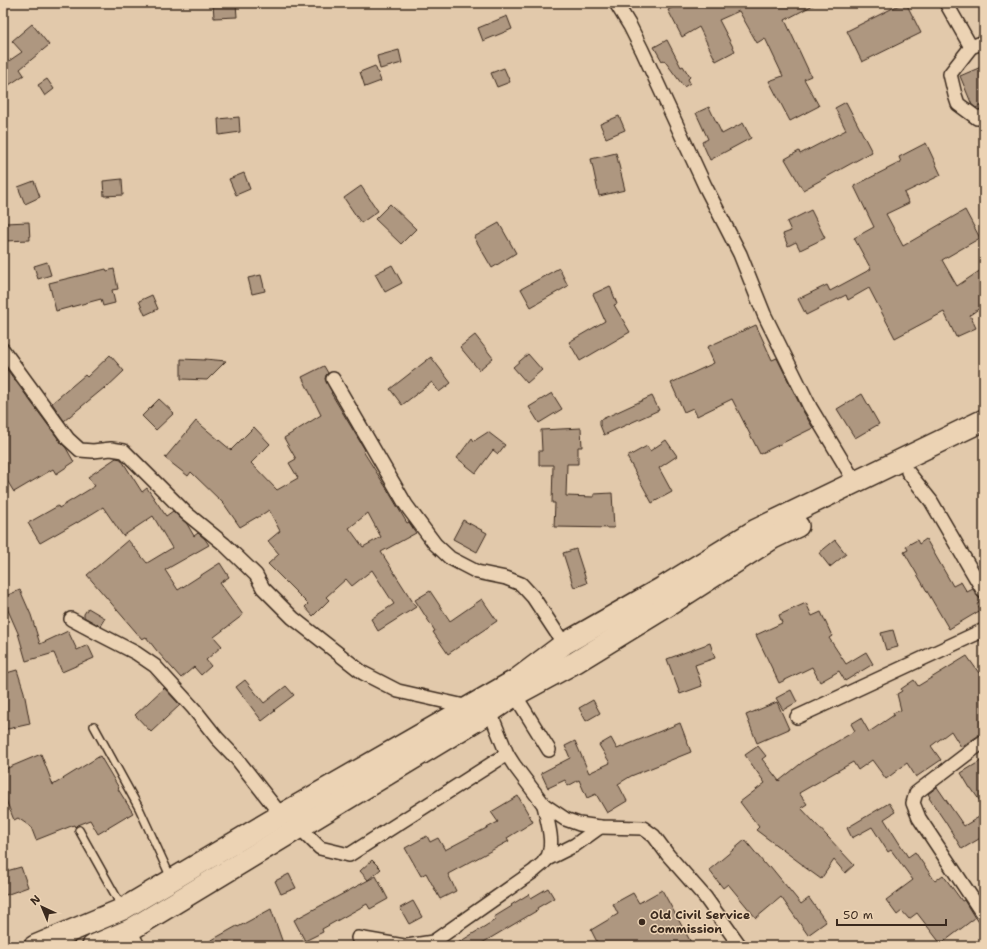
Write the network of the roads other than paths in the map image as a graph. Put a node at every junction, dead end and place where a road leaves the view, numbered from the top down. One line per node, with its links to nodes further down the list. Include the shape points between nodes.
1 (616, 3): 11 (street, via 642,50 704,186 740,254 764,314 810,407)
2 (946, 3): 4 (street)
3 (984, 42): 4 (street)
4 (971, 46): 5 (street, via 950,74 958,104 977,118)
5 (984, 116)
6 (3, 350): 17 (street, via 68,439 80,450 124,451 186,513 256,575 263,588 293,618 363,673 398,691)
7 (333, 379): 15 (street, via 406,505 435,544 450,558 477,572 521,584 533,597)
8 (984, 420): 11 (main road)
9 (984, 435): 10 (main road)
10 (908, 472): 12 (street, via 931,501); 16 (main road, via 773,538 576,662)
11 (855, 482): 15 (main road, via 756,530)
12 (984, 592)
13 (71, 619): 25 (street, via 136,653 155,666 237,759)
14 (984, 630): 19 (street)
15 (564, 644): 17 (main road, via 516,680)
16 (515, 695): 18 (main road); 22 (street)
17 (469, 706): 25 (main road)
18 (490, 712): 23 (street); 27 (main road)
19 (797, 717)
20 (94, 726): 30 (lane, via 139,808)
21 (984, 741): 32 (street, via 916,793 913,803 919,818)
22 (549, 750)
23 (507, 754): 24 (street); 27 (street, via 348,854 320,848)
24 (544, 805): 26 (street, via 565,819); 29 (street, via 551,841)
25 (280, 815): 30 (main road)
26 (600, 827): 29 (street, via 575,845); 38 (street, via 643,828 654,836 705,897)
27 (300, 828): 33 (main road)
28 (79, 830): 31 (lane)
29 (546, 860): 37 (street, via 433,942)
30 (172, 880): 31 (main road)
31 (123, 909): 35 (main road)
32 (984, 916)
33 (134, 938): 36 (main road)
34 (358, 938): 37 (street)
35 (35, 946)
36 (93, 946)
37 (406, 946)
38 (740, 946)

